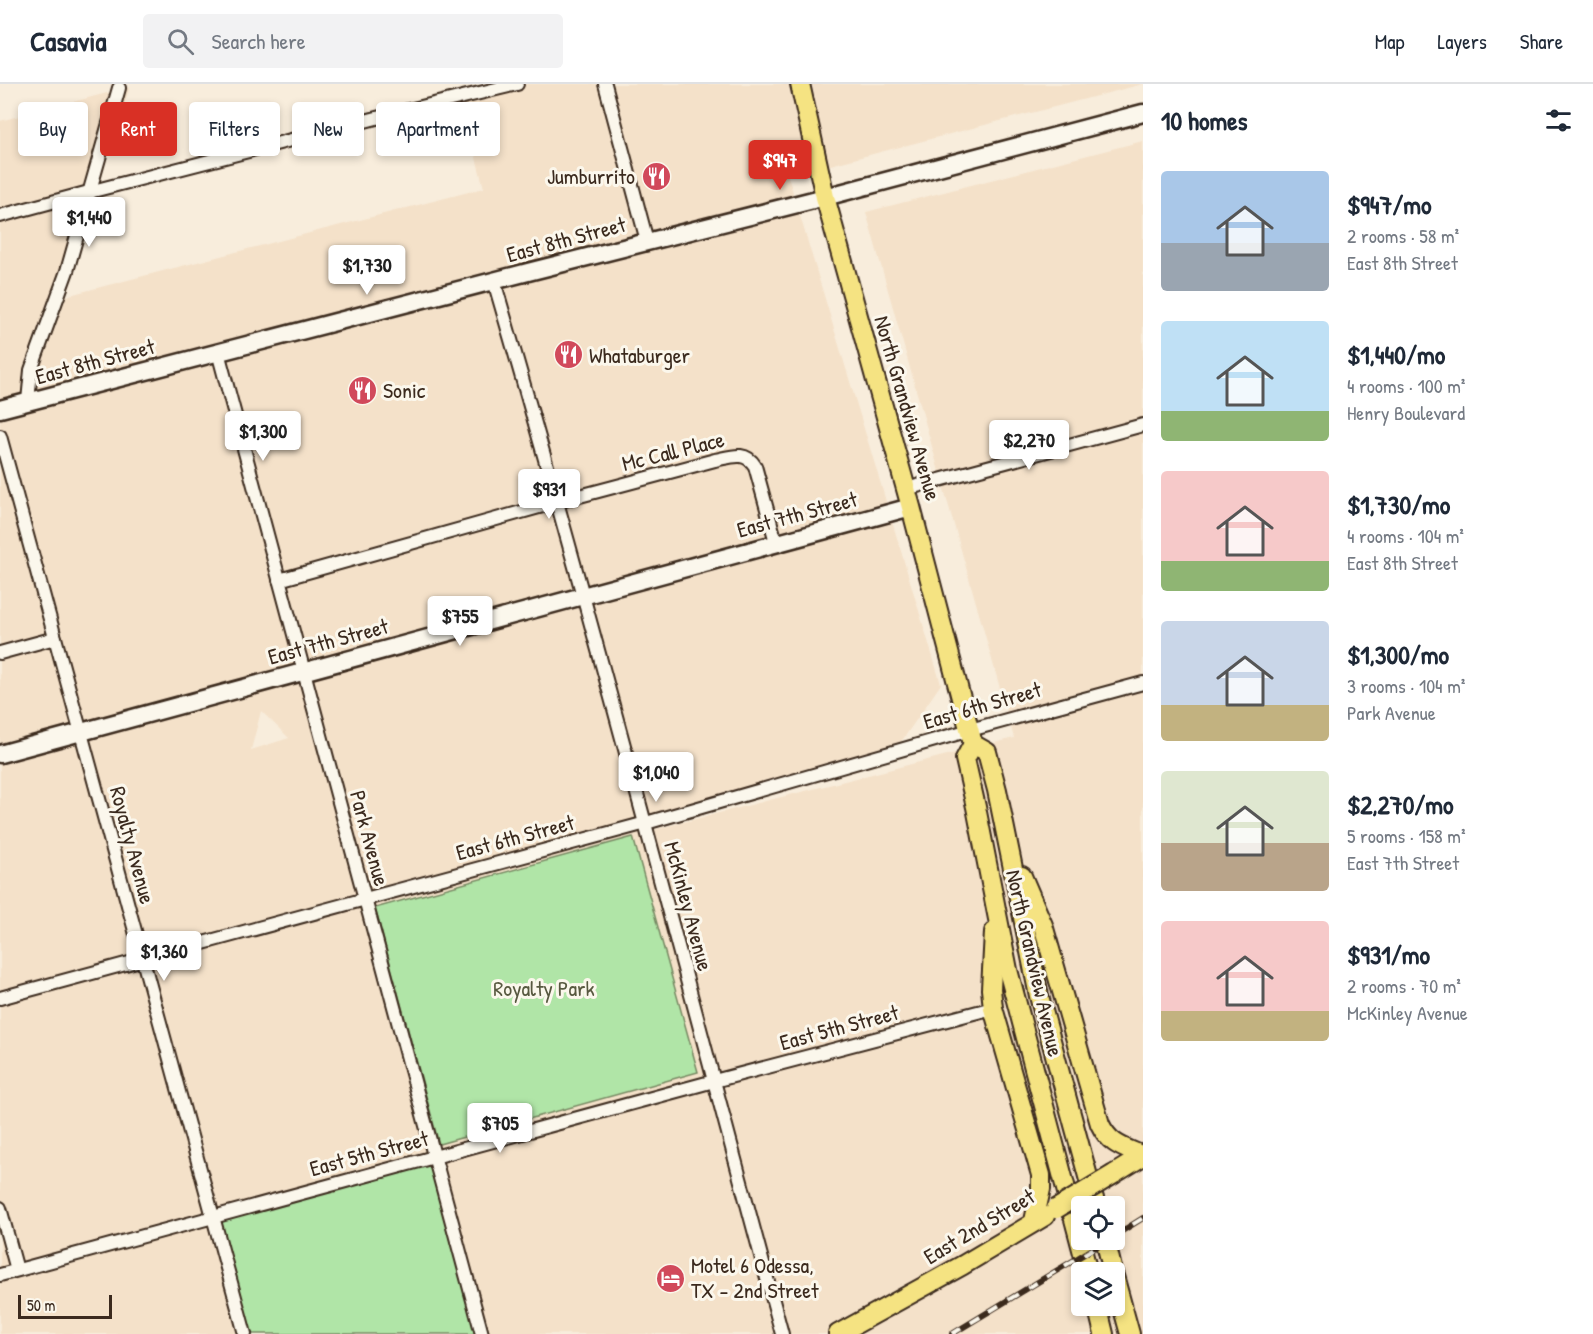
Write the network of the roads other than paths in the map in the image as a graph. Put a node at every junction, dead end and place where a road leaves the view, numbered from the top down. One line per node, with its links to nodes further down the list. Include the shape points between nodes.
1 (517, 84): 6 (street)
2 (605, 84): 9 (street)
3 (800, 84): 7 (main road, North Grandview Avenue)
4 (119, 88): 6 (street)
5 (1143, 113): 7 (main road, East 8th Street)
6 (88, 192): 8 (street); 12 (street, via 67,271 31,370)
7 (825, 197): 9 (main road, East 8th Street); 16 (main road, North Grandview Avenue)
8 (0, 216)
9 (647, 242): 10 (main road, East 8th Street)
10 (494, 281): 11 (main road, East 8th Street); 17 (street, McKinley Avenue)
11 (218, 352): 12 (main road, East 8th Street); 20 (street, Park Avenue)
12 (28, 401): 13 (main road, East 8th Street)
13 (0, 409)
14 (1143, 425): 16 (street)
15 (0, 436): 22 (street, Royalty Avenue)
16 (906, 489): 18 (main road, North Grandview Avenue)
17 (557, 502): 19 (street, Mc Call Place, via 715,460 746,456 755,466); 20 (street, Mc Call Place); 21 (street, McKinley Avenue)
18 (911, 507): 19 (main road, East 7th Street); 27 (main road, North Grandview Avenue)
19 (776, 542): 21 (main road, East 7th Street)
20 (279, 580): 24 (street, Park Avenue)
21 (583, 595): 24 (main road, East 7th Street); 29 (street, McKinley Avenue)
22 (55, 638): 23 (street); 26 (street, Royalty Avenue)
23 (0, 653)
24 (304, 671): 26 (main road, East 7th Street); 31 (street, Park Avenue)
25 (1143, 683): 27 (street, East 6th Street)
26 (81, 732): 28 (main road, East 7th Street); 33 (street, Royalty Avenue)
27 (971, 737): 29 (street, East 6th Street); 30 (main road, North Grandview Avenue, via 987,752); 32 (main road, North Grandview Avenue, via 965,759)
28 (0, 754)
29 (646, 823): 31 (street, East 6th Street); 36 (street, McKinley Avenue)
30 (1009, 847): 37 (main road, via 1043,925 1100,1124 1113,1142); 39 (main road, North Grandview Avenue, via 1039,996)
31 (365, 899): 33 (street, East 6th Street); 38 (street, Park Avenue)
32 (996, 903): 35 (main road); 43 (main road, North Grandview Avenue, via 1016,1001)
33 (143, 960): 34 (street, East 6th Street); 41 (street, Royalty Avenue)
34 (0, 998)
35 (993, 1008): 36 (street, East 5th Street); 42 (main road, via 1041,1175)
36 (714, 1081): 38 (street, East 5th Street); 50 (street, McKinley Avenue)
37 (1143, 1156): 42 (main road, East 2nd Street, bridge)
38 (435, 1157): 41 (street, East 5th Street); 49 (street, Park Avenue)
39 (1093, 1196)
40 (0, 1208): 44 (street)
41 (213, 1217): 44 (street, East 5th Street); 48 (street, Royalty Avenue)
42 (1034, 1221): 51 (main road, East 2nd Street)
43 (1085, 1262)
44 (17, 1270): 45 (street, East 5th Street)
45 (0, 1275)
46 (1125, 1315): 53 (main road)
47 (1100, 1316): 52 (main road)
48 (245, 1334)
49 (482, 1334)
50 (782, 1334)
51 (838, 1334)
52 (1104, 1334)
53 (1130, 1334)

